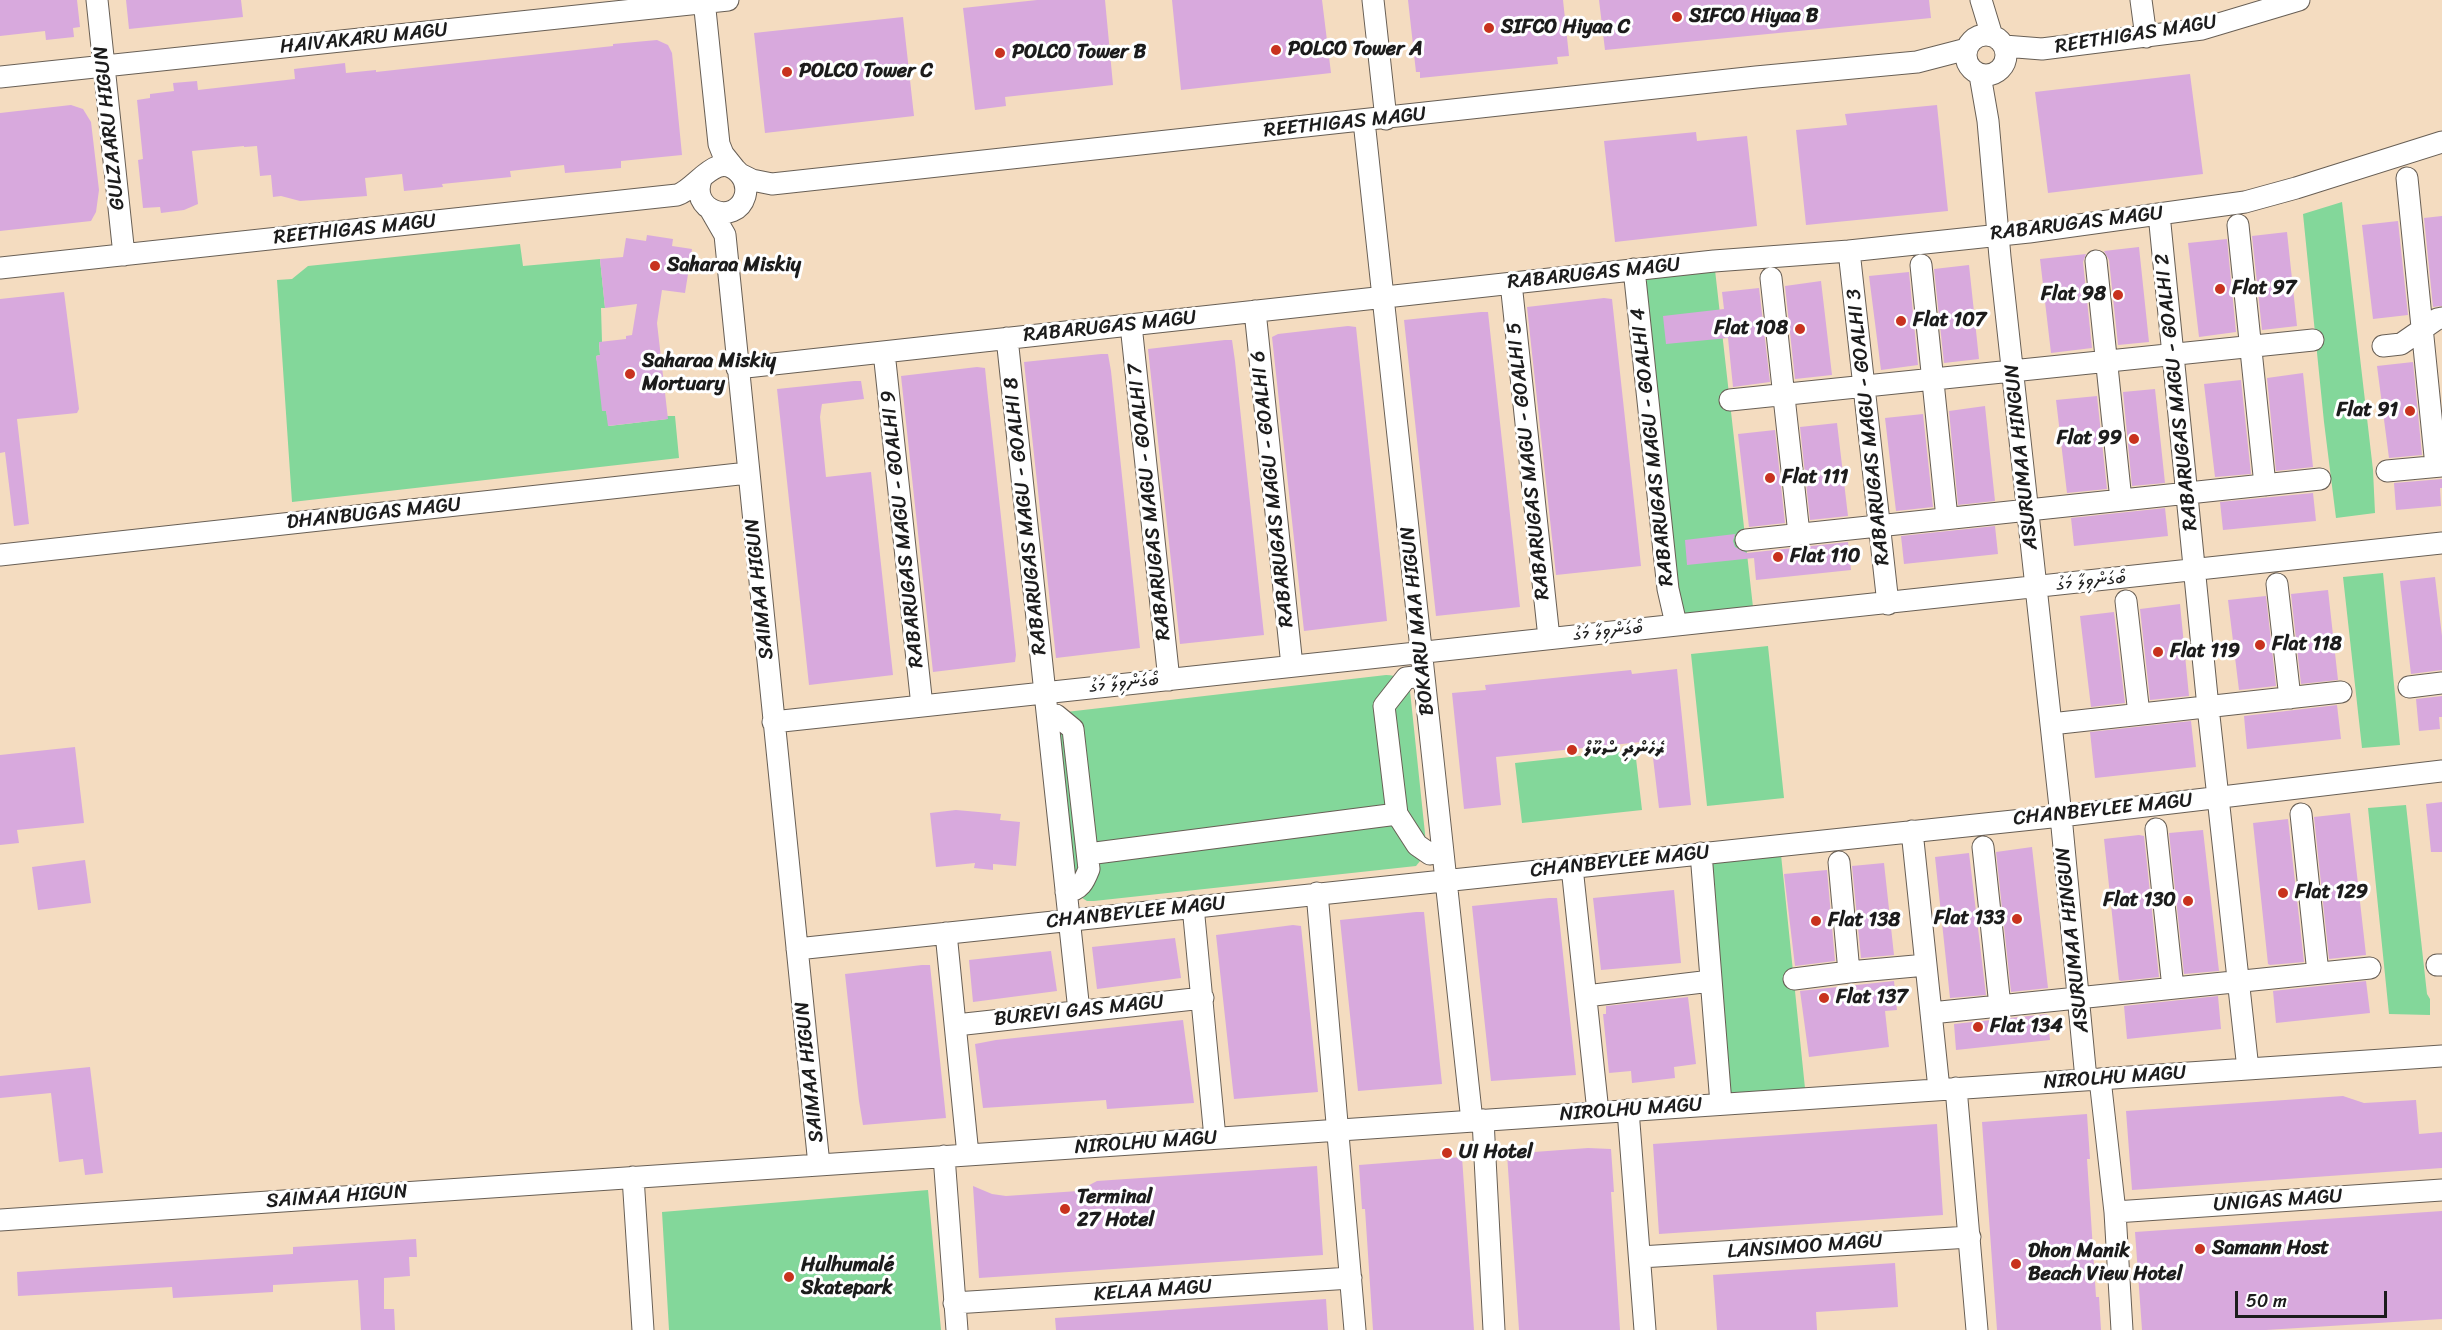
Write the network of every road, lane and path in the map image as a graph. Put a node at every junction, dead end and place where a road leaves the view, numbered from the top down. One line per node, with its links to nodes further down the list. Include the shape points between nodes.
1 (97, 0): 10 (street, GULZAARU HIGUN)
2 (728, 0): 7 (street, HAIVAKARU MAGU)
3 (1373, 0): 12 (street)
4 (1980, 0): 9 (street, ASURUMAA HINGUN)
5 (2141, 0): 8 (street)
6 (2299, 0): 8 (street, REETHIGAS MAGU, via 2202,29)
7 (704, 1): 10 (street, HAIVAKARU MAGU); 15 (street)
8 (2146, 37): 9 (street, REETHIGAS MAGU)
9 (1986, 55): 12 (street, REETHIGAS MAGU); 25 (street, ASURUMAA HINGUN)
10 (104, 67): 11 (street, HAIVAKARU MAGU); 27 (street, GULZAARU HIGUN)
11 (0, 77)
12 (1386, 119): 13 (street, REETHIGAS MAGU)
13 (1364, 121): 19 (street, REETHIGAS MAGU); 34 (street, BOKARU MAA HIGUN)
14 (2442, 142): 22 (street, RABARUGAS MAGU, via 2245,202)
15 (719, 144): 16 (street); 17 (street)
16 (738, 172): 17 (street, via 721,166); 19 (street, REETHIGAS MAGU); 20 (street, via 746,188)
17 (705, 174): 21 (street, via 699,191); 27 (street, REETHIGAS MAGU, via 685,193 677,195)
18 (2407, 178): 38 (street)
19 (772, 184): 20 (street, REETHIGAS MAGU)
20 (740, 205): 21 (street, via 724,213); 24 (street, SAIMAA HIGUN)
21 (710, 209): 24 (street, SAIMAA HIGUN)
22 (2159, 214): 25 (street, RABARUGAS MAGU); 44 (street, RABARUGAS MAGU - GOALHI 2)
23 (2238, 225): 41 (street)
24 (725, 235): 46 (street, SAIMAA HIGUN)
25 (1998, 235): 26 (street, RABARUGAS MAGU); 47 (street, ASURUMAA HINGUN)
26 (1849, 251): 31 (street, RABARUGAS MAGU); 49 (street, RABARUGAS MAGU - GOALHI 3)
27 (124, 255): 30 (street, REETHIGAS MAGU)
28 (2096, 261): 45 (street)
29 (1921, 265): 48 (street)
30 (0, 268)
31 (1634, 269): 33 (street, RABARUGAS MAGU); 71 (street, RABARUGAS MAGU - GOALHI 4, via 1668,589)
32 (1772, 278): 50 (street)
33 (1510, 283): 34 (street, RABARUGAS MAGU); 72 (street, RABARUGAS MAGU - GOALHI 5)
34 (1383, 297): 35 (street, RABARUGAS MAGU); 73 (street, BOKARU MAA HIGUN)
35 (1255, 311): 37 (street, RABARUGAS MAGU); 74 (street, RABARUGAS MAGU - GOALHI 6)
36 (2442, 318): 38 (street)
37 (1131, 325): 39 (street, RABARUGAS MAGU); 76 (street, RABARUGAS MAGU - GOALHI 7)
38 (2422, 329): 42 (street, via 2401,344); 52 (street)
39 (1007, 338): 43 (street, RABARUGAS MAGU); 80 (street, RABARUGAS MAGU - GOALHI 8)
40 (2313, 340): 41 (street)
41 (2251, 346): 44 (street); 56 (street)
42 (2383, 346)
43 (884, 352): 46 (street, RABARUGAS MAGU); 82 (street, RABARUGAS MAGU - GOALHI 9)
44 (2172, 355): 45 (street); 57 (street, RABARUGAS MAGU - GOALHI 2)
45 (2107, 362): 47 (street); 58 (street)
46 (737, 368): 54 (street, SAIMAA HIGUN)
47 (2012, 371): 48 (street); 59 (street, ASURUMAA HINGUN)
48 (1933, 380): 49 (street); 60 (street)
49 (1864, 387): 50 (street); 61 (street, RABARUGAS MAGU - GOALHI 3)
50 (1784, 395): 51 (street); 62 (street)
51 (1730, 400)
52 (2439, 466): 53 (street)
53 (2387, 471)
54 (748, 473): 65 (street, DHANBUGAS MAGU); 86 (street, SAIMAA HIGUN)
55 (2320, 479): 56 (street)
56 (2265, 485): 57 (street)
57 (2187, 493): 58 (street); 66 (street, RABARUGAS MAGU - GOALHI 2)
58 (2121, 500): 59 (street)
59 (2027, 509): 60 (street); 68 (street, ASURUMAA HINGUN)
60 (1947, 518): 61 (street)
61 (1880, 525): 62 (street); 70 (street, RABARUGAS MAGU - GOALHI 3)
62 (1799, 534): 63 (street)
63 (1746, 540)
64 (2442, 543): 66 (street, ބޯގަންވިލާ މަގު)
65 (0, 555)
66 (2194, 571): 68 (street, ބޯގަންވިލާ މަގު); 83 (street, RABARUGAS MAGU - GOALHI 2)
67 (2277, 584): 81 (street)
68 (2036, 588): 70 (street, ބޯގަންވިލާ މަގު); 87 (street, ASURUMAA HINGUN)
69 (2126, 601): 84 (street)
70 (1888, 604): 71 (street, ބޯގަންވިލާ މަގު)
71 (1676, 624): 72 (street, ބޯގަންވިލާ މަގު)
72 (1549, 638): 73 (street, ބޯގަންވިލާ މަގު)
73 (1421, 652): 74 (street, ބޯގަންވިލާ މަގު); 75 (street, BOKARU MAA HIGUN)
74 (1292, 666): 76 (street, ބޯގަންވިލާ މަގު)
75 (1423, 676): 90 (street, via 1406,678 1384,706); 96 (street, BOKARU MAA HIGUN)
76 (1169, 680): 80 (street, ބޯގަންވިލާ މަގު)
77 (2442, 683): 78 (street)
78 (2409, 687)
79 (2341, 692): 81 (street)
80 (1045, 693): 82 (street, ބޯގަންވިލާ މަގު); 85 (street, RABARUGAS MAGU - GOALHI 8)
81 (2290, 698): 83 (street)
82 (922, 706): 86 (street, ބޯގަންވިލާ މަގު)
83 (2208, 707): 84 (street); 89 (street, RABARUGAS MAGU - GOALHI 2)
84 (2139, 714): 87 (street)
85 (1048, 715): 98 (street, via 1056,715 1073,729); 102 (street, RABARUGAS MAGU - GOALHI 8)
86 (773, 722): 107 (street, SAIMAA HIGUN)
87 (2051, 724): 92 (street, ASURUMAA HINGUN)
88 (2442, 771): 89 (street, CHANBEYLEE MAGU)
89 (2218, 797): 92 (street, CHANBEYLEE MAGU); 114 (street, RABARUGAS MAGU - GOALHI 2)
90 (1397, 814): 96 (street, via 1417,845 1430,854); 98 (street)
91 (2301, 814): 111 (street)
92 (2061, 816): 94 (street, CHANBEYLEE MAGU); 118 (street, ASURUMAA HINGUN)
93 (2156, 829): 115 (street)
94 (1912, 831): 97 (street, CHANBEYLEE MAGU); 108 (street)
95 (1983, 847): 119 (street)
96 (1442, 852): 101 (street, BOKARU MAA HIGUN)
97 (1701, 853): 100 (street, CHANBEYLEE MAGU); 113 (street)
98 (1088, 854): 102 (street, via 1085,881 1076,891)
99 (1839, 862): 110 (street)
100 (1572, 867): 101 (street, CHANBEYLEE MAGU); 116 (street)
101 (1445, 879): 103 (street, CHANBEYLEE MAGU); 130 (street, BOKARU MAA HIGUN)
102 (1066, 892): 105 (street, RABARUGAS MAGU - GOALHI 8)
103 (1317, 893): 104 (street, CHANBEYLEE MAGU); 131 (street)
104 (1193, 906): 105 (street, CHANBEYLEE MAGU); 117 (street)
105 (1069, 920): 106 (street, CHANBEYLEE MAGU); 120 (street, RABARUGAS MAGU - GOALHI 8)
106 (946, 933): 107 (street, CHANBEYLEE MAGU); 122 (street)
107 (797, 949): 135 (street, SAIMAA HIGUN)
108 (1926, 965): 110 (street); 121 (street)
109 (2370, 968): 111 (street)
110 (1849, 972): 112 (street)
111 (2318, 973): 114 (street)
112 (1794, 979)
113 (1711, 981): 116 (street); 127 (street)
114 (2238, 981): 115 (street); 124 (street, RABARUGAS MAGU - GOALHI 2)
115 (2173, 988): 118 (street)
116 (1586, 996): 129 (street)
117 (1203, 998): 120 (street, BUREVI GAS MAGU); 132 (street)
118 (2079, 998): 119 (street); 125 (street, ASURUMAA HINGUN)
119 (2000, 1006): 121 (street)
120 (1079, 1011): 122 (street, BUREVI GAS MAGU)
121 (1931, 1013): 126 (street)
122 (956, 1024): 133 (street)
123 (2442, 1056): 124 (street, NIROLHU MAGU)
124 (2248, 1069): 125 (street, NIROLHU MAGU)
125 (2093, 1079): 126 (street, NIROLHU MAGU); 138 (street, ASURUMAA HINGUN)
126 (1947, 1089): 127 (street, NIROLHU MAGU); 140 (street)
127 (1721, 1104): 128 (street, NIROLHU MAGU)
128 (1628, 1110): 129 (street, NIROLHU MAGU); 141 (street)
129 (1598, 1112): 130 (street, NIROLHU MAGU)
130 (1477, 1120): 131 (street, NIROLHU MAGU); 147 (street, BOKARU MAA HIGUN)
131 (1337, 1130): 132 (street, NIROLHU MAGU); 142 (street)
132 (1215, 1138): 133 (street, NIROLHU MAGU)
133 (968, 1155): 134 (street, NIROLHU MAGU)
134 (944, 1156): 135 (street, NIROLHU MAGU); 143 (street)
135 (819, 1165): 136 (street, SAIMAA HIGUN)
136 (633, 1177): 139 (street, SAIMAA HIGUN); 144 (street)
137 (2442, 1190): 138 (street, UNIGAS MAGU)
138 (2115, 1212): 150 (street, ASURUMAA HINGUN)
139 (0, 1220)
140 (1970, 1237): 141 (street, LANSIMOO MAGU); 149 (street)
141 (1640, 1257): 148 (street)
142 (1352, 1278): 143 (street, KELAA MAGU); 146 (street)
143 (954, 1304): 145 (street)
144 (644, 1330)
145 (957, 1330)
146 (1355, 1330)
147 (1494, 1330)
148 (1645, 1330)
149 (1977, 1330)
150 (2122, 1330)

